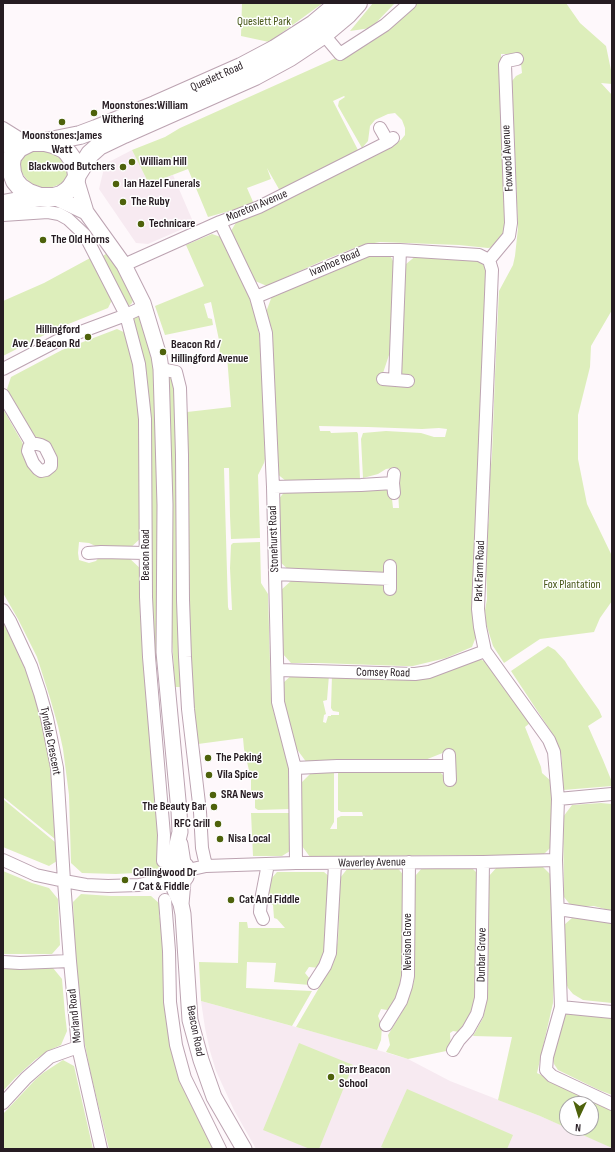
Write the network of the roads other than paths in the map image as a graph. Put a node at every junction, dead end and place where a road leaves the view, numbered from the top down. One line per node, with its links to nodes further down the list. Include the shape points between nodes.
1 (339, 3): 4 (highway, Queslett Road)
2 (358, 3): 4 (highway, Queslett Road, via 348,14)
3 (410, 3): 4 (street, via 385,25 340,54)
4 (319, 29): 6 (highway, Queslett Road, via 290,57)
5 (518, 59): 18 (street, Foxwood Avenue, via 507,60 505,65 512,223 509,236)
6 (239, 73): 9 (highway, Queslett Road, via 80,135); 11 (highway, Queslett Road, via 99,146 90,154)
7 (3, 128): 9 (street, via 19,138); 10 (street)
8 (380, 128): 16 (street, Moreton Avenue, via 391,140 258,207)
9 (38, 142): 10 (highway, via 19,148); 11 (highway, via 59,146 68,153 75,163)
10 (9, 165): 12 (highway, via 20,187 29,193)
11 (76, 177): 12 (highway, via 72,187 67,191 61,195); 14 (main road, Beacon Road)
12 (47, 197): 13 (highway); 14 (main road, Beacon Road)
13 (3, 204)
14 (86, 212): 19 (main road, Beacon Road)
15 (3, 215): 22 (street, Beacon Road, via 48,212 68,219 85,235)
16 (220, 222): 19 (street, Moreton Avenue); 20 (street, Stonehurst Road)
17 (400, 250): 18 (street, Ivanhoe Road, via 479,255); 20 (street, Ivanhoe Road, via 368,250); 25 (street, via 389,380)
18 (489, 260): 35 (street, Park Farm Road, via 492,270 478,609)
19 (124, 265): 21 (main road, Beacon Road)
20 (256, 296): 29 (street, Stonehurst Road, via 266,333)
21 (143, 303): 22 (street, via 139,309); 24 (main road, Beacon Road)
22 (126, 315): 23 (street, via 59,340); 31 (street, Beacon Road, via 139,364 145,419)
23 (3, 369)
24 (161, 369): 48 (street, via 176,372 180,388 185,657 188,709); 49 (main road, Beacon Road, via 164,652 180,811)
25 (408, 381)
26 (3, 395): 27 (street)
27 (32, 444)
28 (394, 483): 29 (street)
29 (273, 487): 33 (street, Stonehurst Road)
30 (88, 553): 31 (street)
31 (145, 553): 49 (street, Beacon Road, via 149,657 163,824)
32 (390, 566): 33 (street, via 390,584)
33 (275, 574): 36 (street, Stonehurst Road)
34 (3, 610): 50 (street, Tyndale Crescent, via 31,666 47,718 57,768)
35 (485, 651): 36 (street, Comsey Road, via 429,672 415,674); 40 (street, Park Farm Road, via 549,740 554,752)
36 (278, 670): 37 (street, Stonehurst Road, via 278,702)
37 (295, 768): 38 (street, via 449,760); 45 (street, Stonehurst Road)
38 (450, 780)
39 (612, 794): 40 (street)
40 (558, 799): 42 (street, Park Farm Road)
41 (3, 860): 50 (street, Waverley Avenue, via 36,875)
42 (556, 860): 44 (street, Waverley Avenue); 52 (street, Park Farm Road)
43 (409, 862): 44 (street, Waverley Avenue); 47 (street, Waverley Avenue); 60 (street, Nevison Grove, via 408,976 401,1001)
44 (483, 862): 61 (street, Dunbar Grove, via 481,998 477,1014 468,1030)
45 (296, 863): 46 (street, Waverley Avenue); 47 (street, Waverley Avenue)
46 (268, 864): 48 (street, Waverley Avenue); 54 (street, via 261,900 260,912)
47 (335, 864): 57 (street, via 330,953 325,966)
48 (206, 866): 49 (street, Waverley Avenue)
49 (175, 871): 50 (street, Waverley Avenue, via 157,881 138,885 86,885); 67 (main road, Beacon Road, via 183,914 190,1020 214,1096)
50 (64, 881): 55 (street, Morland Road)
51 (165, 900): 66 (street, Beacon Road, via 171,951 170,1002 176,1045 185,1078)
52 (558, 908): 53 (street); 58 (street, Park Farm Road)
53 (612, 917)
54 (263, 919)
55 (70, 961): 56 (street); 62 (street, Morland Road)
56 (3, 962)
57 (314, 975)
58 (561, 1006): 59 (street); 64 (street, Park Farm Road, via 546,1070 552,1076)
59 (612, 1012)
60 (386, 1019)
61 (455, 1042)
62 (78, 1048): 63 (street, via 50,1057); 65 (street, Morland Road)
63 (3, 1103)
64 (612, 1104)
65 (101, 1149)
66 (220, 1149)
67 (244, 1149)

